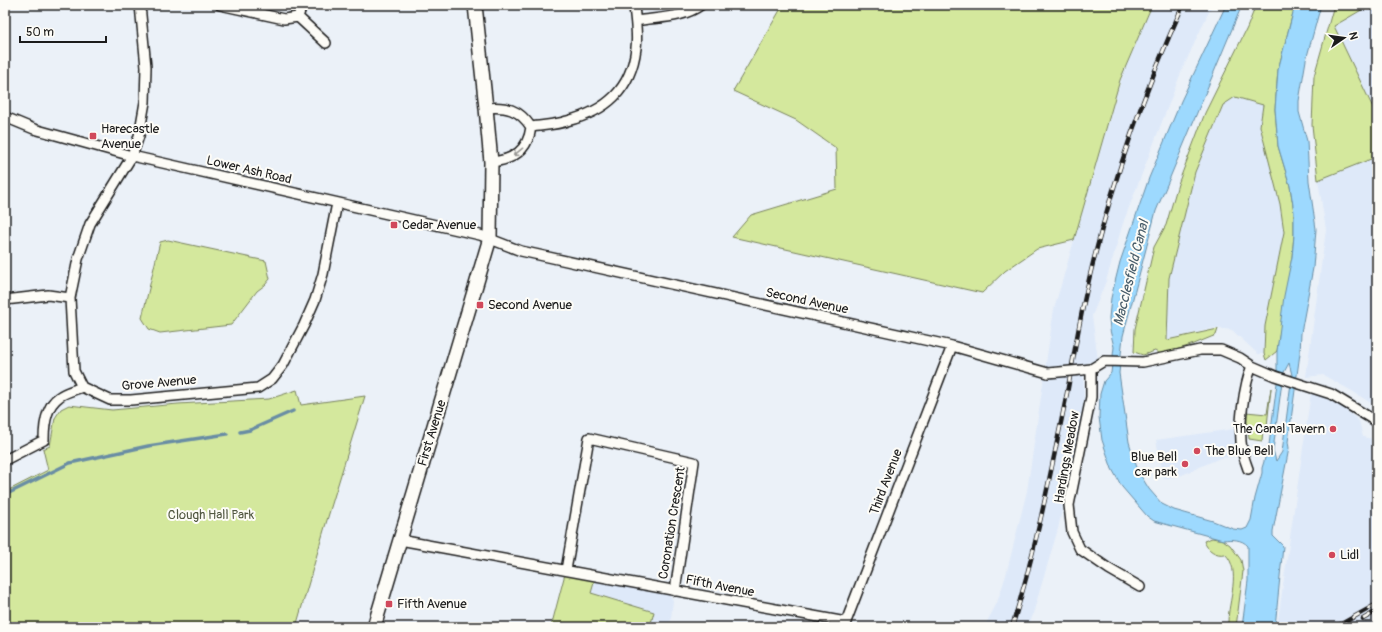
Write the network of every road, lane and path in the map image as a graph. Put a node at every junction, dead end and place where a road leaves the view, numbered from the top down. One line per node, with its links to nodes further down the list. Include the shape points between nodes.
1 (140, 5): 13 (street, via 146,67 145,102 139,136)
2 (220, 5): 7 (street, via 284,19)
3 (302, 5): 7 (street)
4 (475, 5): 10 (main road)
5 (634, 5): 8 (street)
6 (701, 5): 8 (street, via 675,16)
7 (298, 17): 9 (street)
8 (636, 21): 12 (street, via 636,48 629,75 607,104 566,122)
9 (326, 43)
10 (486, 108): 12 (street, via 506,108 515,111 525,118); 14 (main road)
11 (5, 117): 13 (street, Lower Ash Road, via 34,129)
12 (530, 127): 14 (street, one-way to 14, via 529,138 524,147 510,158)
13 (132, 156): 15 (street, Lower Ash Road); 17 (street, via 90,224 78,258)
14 (491, 162): 16 (main road)
15 (337, 203): 16 (street, Lower Ash Road); 22 (street, Grove Avenue, via 323,274 315,300 284,365 272,379 258,388 131,400 110,400)
16 (490, 238): 19 (street, Second Avenue, via 520,251); 26 (main road, First Avenue)
17 (70, 298): 18 (street, via 48,295); 22 (street, via 74,372)
18 (5, 300)
19 (952, 346): 21 (street, Second Avenue, bridge, via 1048,373); 30 (street, Third Avenue)
20 (1252, 366): 21 (street, via 1221,350 1200,350 1143,362 1104,361); 23 (street, via 1274,376 1331,394); 25 (street, via 1245,389 1241,425 1242,447)
21 (1086, 369): 28 (street, Hardings Meadow, via 1091,396 1069,505 1072,532 1080,549)
22 (82, 387): 24 (street, via 59,397 50,407 44,440)
23 (1377, 422)
24 (5, 460)
25 (1248, 470)
26 (400, 540): 27 (street, Fifth Avenue); 31 (main road, First Avenue)
27 (566, 570): 29 (street, Fifth Avenue); 29 (street, Coronation Crescent, via 589,438 694,462)
28 (1140, 587)
29 (675, 591): 30 (street, Fifth Avenue)
30 (845, 625)
31 (374, 627)

